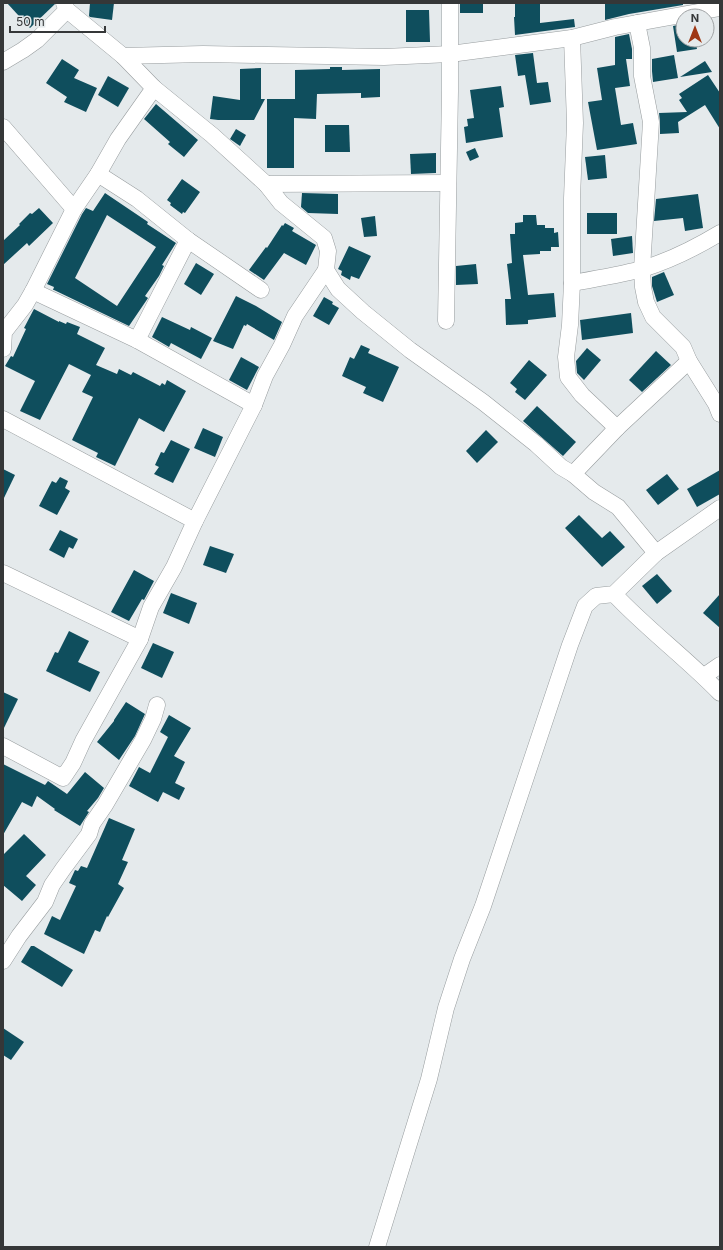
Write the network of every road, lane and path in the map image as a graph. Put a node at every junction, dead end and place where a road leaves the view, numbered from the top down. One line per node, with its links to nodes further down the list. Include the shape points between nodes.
1 (450, 3): 6 (street)
2 (66, 7): 7 (street); 8 (street, via 37,40)
3 (675, 13): 4 (street)
4 (637, 23): 5 (street); 17 (street, via 642,48 642,76 651,122)
5 (572, 38): 6 (street); 19 (street, via 575,124)
6 (450, 54): 7 (street, via 384,57 203,54); 12 (street)
7 (123, 56): 9 (street)
8 (3, 62)
9 (154, 88): 11 (street, via 118,139); 13 (street, via 212,135)
10 (3, 127): 14 (street)
11 (98, 174): 14 (street); 16 (street, via 136,199)
12 (448, 183): 13 (street); 22 (street)
13 (266, 184): 18 (street, via 281,202 324,238 328,252)
14 (74, 209): 21 (street)
15 (720, 234): 17 (street, via 673,258)
16 (188, 240): 20 (street); 24 (street)
17 (642, 269): 19 (street); 26 (street, via 646,302 653,317 683,347)
18 (326, 270): 27 (street, via 295,316); 31 (street, via 338,289 363,312 410,350 483,402 561,467)
19 (572, 283): 30 (street, via 566,357 568,377 582,395)
20 (261, 290)
21 (33, 291): 23 (street); 24 (street)
22 (446, 321)
23 (4, 332): 25 (street)
24 (137, 340): 27 (street)
25 (3, 349)
26 (689, 361): 28 (street); 30 (street)
27 (254, 404): 33 (street)
28 (720, 414)
29 (3, 419): 33 (street)
30 (617, 428): 31 (street)
31 (573, 474): 34 (street, via 594,492 618,507)
32 (720, 508): 34 (street)
33 (195, 521): 37 (street, via 174,567 151,607)
34 (656, 553): 36 (street)
35 (3, 573): 37 (street)
36 (614, 594): 39 (street, via 663,642); 44 (street, via 596,596 585,606 570,645 552,705 446,1008 429,1079)
37 (140, 638): 42 (street, via 63,778)
38 (720, 665): 39 (street)
39 (704, 676): 40 (street)
40 (720, 693)
41 (157, 705): 43 (street, via 143,740 92,824 89,834 52,885 45,902)
42 (3, 746)
43 (3, 961)
44 (376, 1247)

